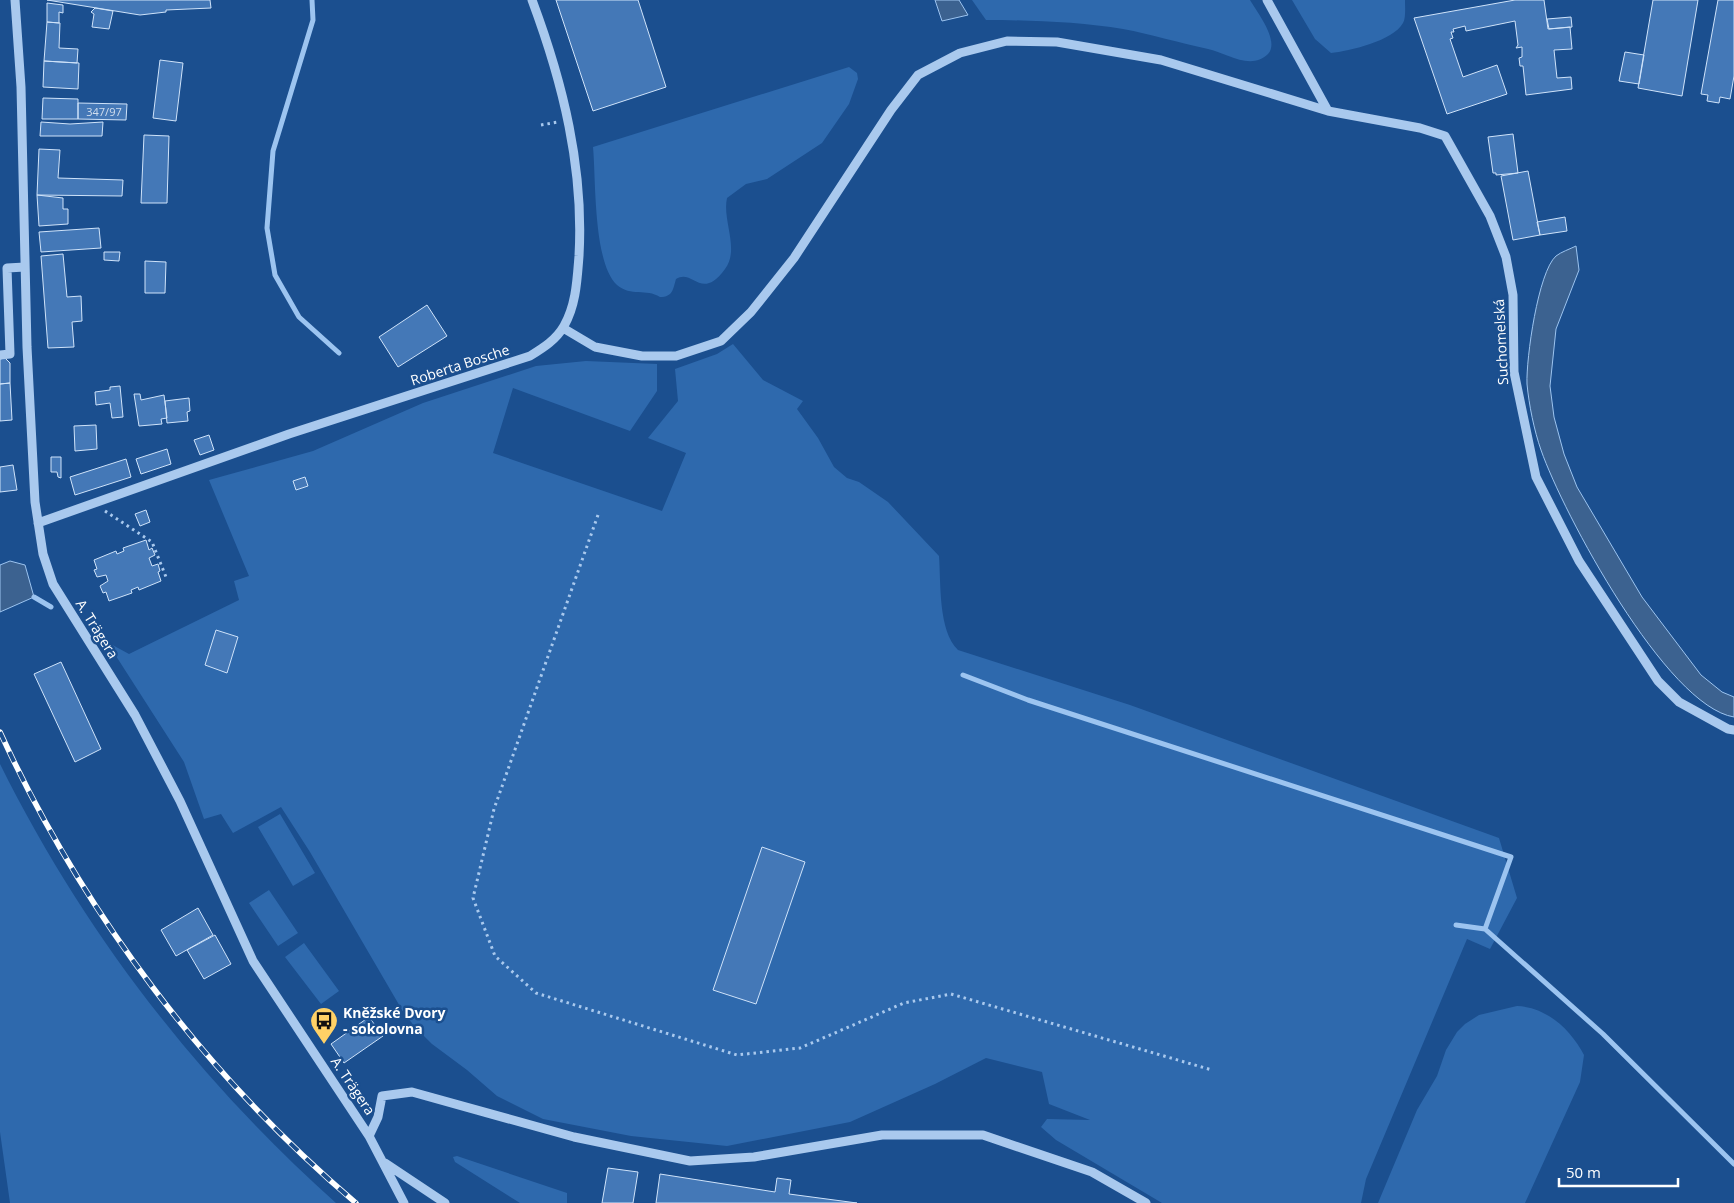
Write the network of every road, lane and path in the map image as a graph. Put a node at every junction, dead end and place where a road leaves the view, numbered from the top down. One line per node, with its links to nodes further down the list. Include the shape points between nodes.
1 (15, 0): 5 (street, A. Trägera, via 21,87)
2 (532, 0): 6 (street, Roberta Bosche, via 563,97 579,189 576,294)
3 (1267, 0): 4 (street)
4 (1328, 112): 6 (street, Suchomelská, via 1161,60 1057,42 1007,41 960,53 918,75 891,110 794,258 751,312 721,340 676,356 642,356 595,347); 12 (street, Suchomelská, via 1420,128 1445,136 1490,216 1506,257 1513,295 1514,372 1536,477 1579,561 1658,682 1679,702)
5 (25, 267): 7 (street, via 7,268 10,354); 10 (street, A. Trägera)
6 (563, 328): 8 (street, Roberta Bosche, via 548,345 530,356 289,434)
7 (0, 355)
8 (94, 503): 10 (street, Roberta Bosche); 11 (path, via 152,542)
9 (598, 515): 13 (path, via 494,809 472,898 495,956 536,993 737,1054 800,1048 904,1003 951,994)
10 (38, 523): 14 (street, A. Trägera, via 53,584 135,715 180,800 253,961)
11 (166, 577)
12 (1734, 730)
13 (1212, 1070)
14 (369, 1136): 15 (street, A. Trägera); 18 (street, via 378,1117 382,1096 412,1092 574,1137 690,1161 754,1157 882,1135 983,1135 1092,1172)
15 (385, 1163): 16 (street); 17 (street, A. Trägera)
16 (441, 1200)
17 (404, 1202)
18 (1146, 1203)

